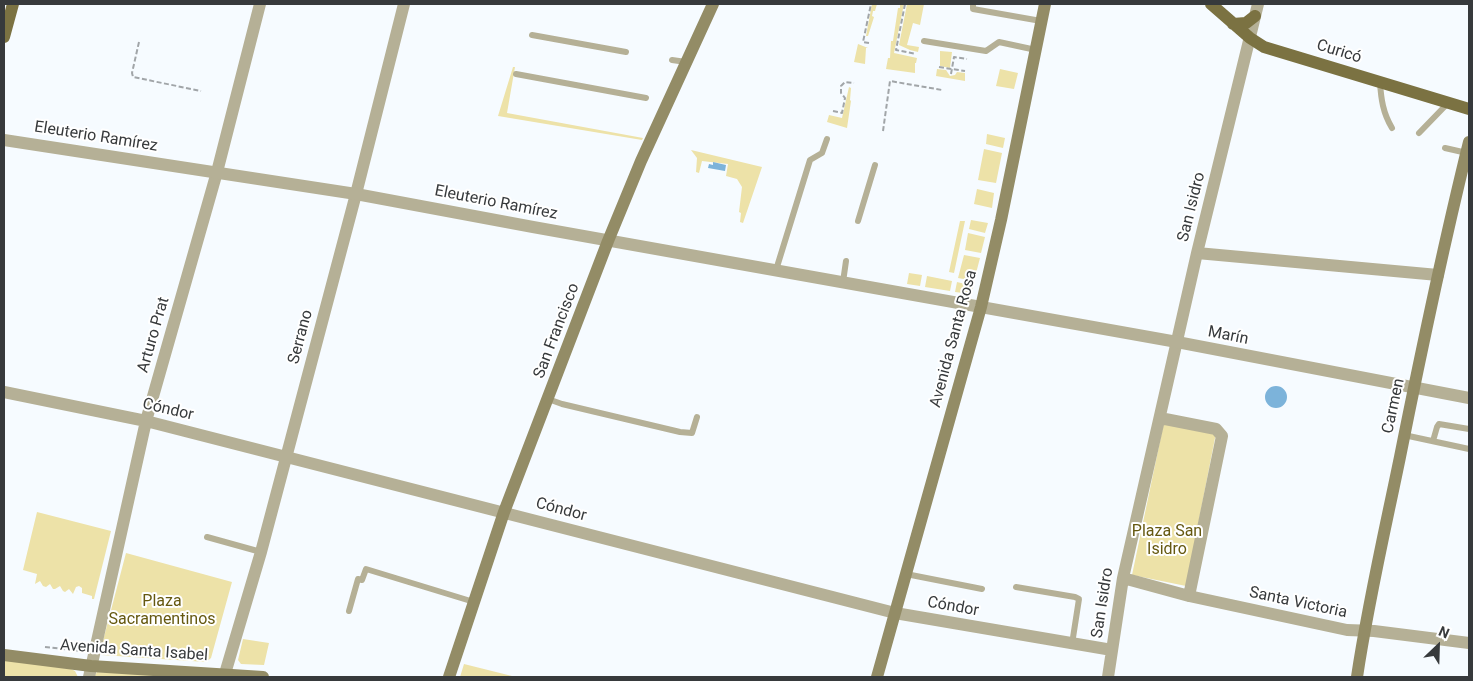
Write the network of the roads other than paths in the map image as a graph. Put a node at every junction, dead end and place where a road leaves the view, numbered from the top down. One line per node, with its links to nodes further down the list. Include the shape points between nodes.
1 (14, 4): 12 (main road)
2 (260, 4): 31 (street, Arturo Prat)
3 (404, 4): 33 (street, Serrano)
4 (713, 4): 18 (main road, San Francisco)
5 (973, 4): 9 (lane, via 973,9)
6 (1045, 4): 9 (main road, Avenida Santa Rosa)
7 (1211, 4): 10 (main road, Curicó)
8 (1257, 10): 10 (main road, via 1246,23); 13 (street, San Isidro)
9 (1041, 21): 15 (main road, Avenida Santa Rosa)
10 (1233, 24): 13 (main road, Curicó)
11 (532, 35): 16 (lane)
12 (4, 37)
13 (1250, 38): 20 (main road, Curicó, via 1264,47); 36 (street, San Isidro)
14 (924, 40): 15 (lane, via 986,51 999,42)
15 (1036, 50): 41 (main road, Avenida Santa Rosa)
16 (626, 52)
17 (672, 60): 18 (lane)
18 (686, 62): 35 (main road, San Francisco, via 663,102)
19 (516, 74): 21 (lane)
20 (1380, 82): 22 (main road, Curicó); 24 (lane, via 1381,99)
21 (646, 98)
22 (1449, 102): 23 (main road, Curicó); 25 (lane)
23 (1469, 109)
24 (1392, 128)
25 (1419, 133)
26 (827, 139): 38 (lane, via 822,153 810,160)
27 (4, 140): 31 (street, Eleuterio Ramírez)
28 (1445, 148): 29 (lane)
29 (1468, 148): 32 (main road, Carmen)
30 (875, 165): 34 (lane)
31 (217, 172): 33 (street, Eleuterio Ramírez); 49 (street, Arturo Prat)
32 (1464, 182): 39 (main road, Carmen)
33 (356, 194): 35 (street, Eleuterio Ramírez); 54 (street, Serrano)
34 (858, 221)
35 (608, 240): 38 (street, Eleuterio Ramírez); 46 (main road, San Francisco)
36 (1198, 253): 39 (street); 42 (street, San Isidro)
37 (846, 261): 40 (lane)
38 (776, 270): 40 (street, Eleuterio Ramírez)
39 (1438, 276): 43 (main road, Carmen)
40 (843, 282): 41 (street, Eleuterio Ramírez)
41 (981, 307): 42 (street, Marín); 58 (main road, Avenida Santa Rosa)
42 (1177, 342): 43 (street, Marín); 48 (street, San Isidro)
43 (1414, 387): 45 (street, Marín); 51 (main road, Carmen)
44 (4, 392): 49 (street, Cóndor)
45 (1469, 398)
46 (548, 399): 47 (lane, via 680,432 692,432); 55 (main road, San Francisco)
47 (697, 417)
48 (1160, 418): 59 (street, San Isidro); 62 (street, via 1216,429 1222,436)
49 (146, 421): 54 (street, Cóndor); 71 (street, Arturo Prat)
50 (1469, 429): 52 (lane, via 1439,424)
51 (1404, 435): 52 (lane); 66 (main road, Carmen)
52 (1433, 441): 53 (lane)
53 (1469, 449)
54 (286, 456): 55 (street, Cóndor); 57 (street, Serrano)
55 (504, 512): 63 (main road, San Francisco); 65 (street, Cóndor)
56 (207, 538): 57 (lane)
57 (261, 552): 72 (street, Serrano)
58 (906, 574): 61 (lane); 65 (main road, Avenida Santa Rosa)
59 (1122, 578): 62 (street, Santa Victoria); 69 (street, San Isidro)
60 (1016, 587): 68 (lane, via 1079,599)
61 (982, 589)
62 (1189, 596): 66 (street, Santa Victoria, via 1347,630)
63 (474, 602): 64 (lane, via 366,569 362,580 358,579); 74 (main road, San Francisco)
64 (349, 611)
65 (895, 613): 68 (street, Cóndor); 75 (main road, Avenida Santa Rosa)
66 (1364, 630): 67 (street, Santa Victoria); 77 (main road, Carmen)
67 (1469, 643)
68 (1072, 644): 69 (street, Cóndor)
69 (1112, 650): 76 (street, San Isidro)
70 (4, 655): 71 (main road, Avenida Santa Isabel)
71 (90, 672): 72 (main road, Avenida Santa Isabel)
72 (224, 676): 73 (main road, Avenida Santa Isabel)
73 (263, 677)
74 (449, 677)
75 (877, 677)
76 (1108, 677)
77 (1357, 677)

